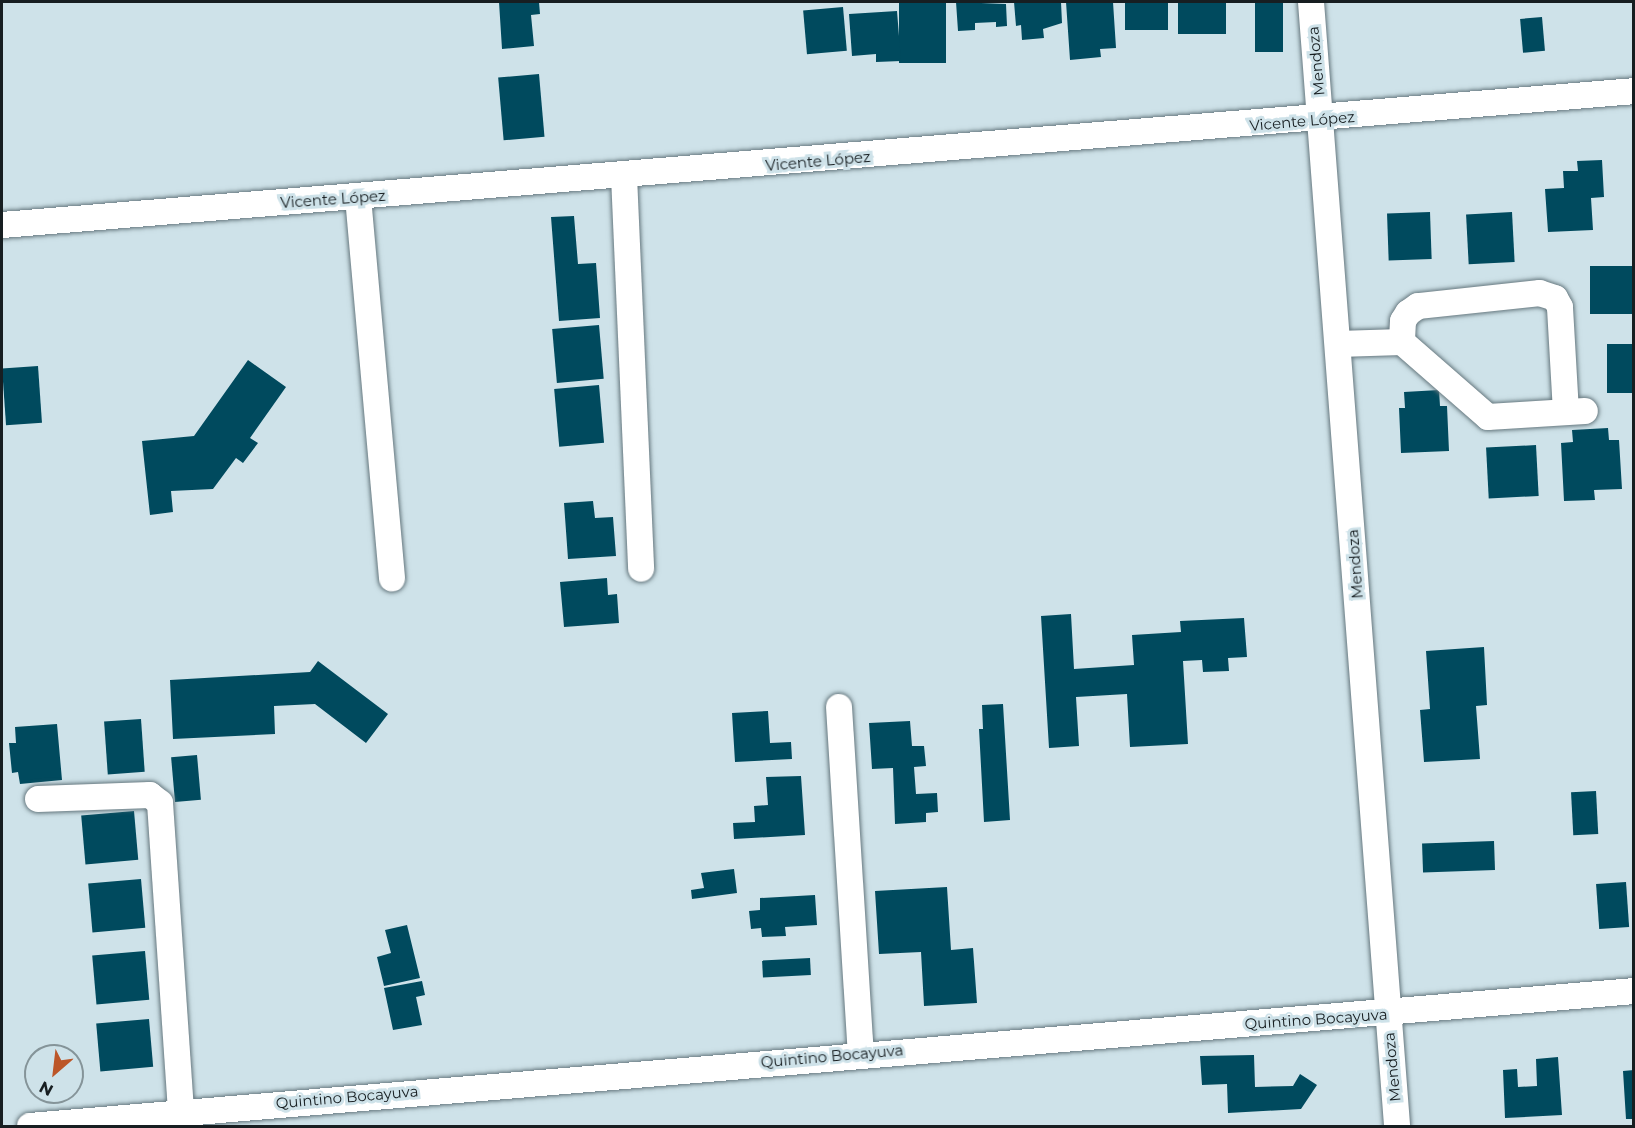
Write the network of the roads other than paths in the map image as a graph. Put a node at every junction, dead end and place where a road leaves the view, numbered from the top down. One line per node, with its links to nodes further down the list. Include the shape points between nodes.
1 (1311, 2): 3 (street, Mendoza)
2 (1634, 91): 3 (street, Vicente López)
3 (1321, 120): 4 (street, Vicente López); 8 (street, Mendoza)
4 (624, 176): 5 (street, Vicente López); 9 (street)
5 (358, 197): 6 (street, Vicente López); 10 (street)
6 (2, 225)
7 (1402, 342): 7 (street, via 1403,321 1418,306 1540,293 1555,298 1560,307 1575,411 1488,417); 8 (street)
8 (1338, 344): 14 (street, Mendoza)
9 (641, 569)
10 (392, 578)
11 (839, 707): 15 (street)
12 (38, 799): 16 (street, via 150,795 160,802)
13 (1634, 991): 14 (street, Quintino Bocayuva)
14 (1388, 1013): 15 (street, Quintino Bocayuva); 18 (street, Mendoza)
15 (861, 1053): 16 (street, Quintino Bocayuva)
16 (181, 1111): 17 (street, Quintino Bocayuva)
17 (30, 1126)
18 (1397, 1126)

